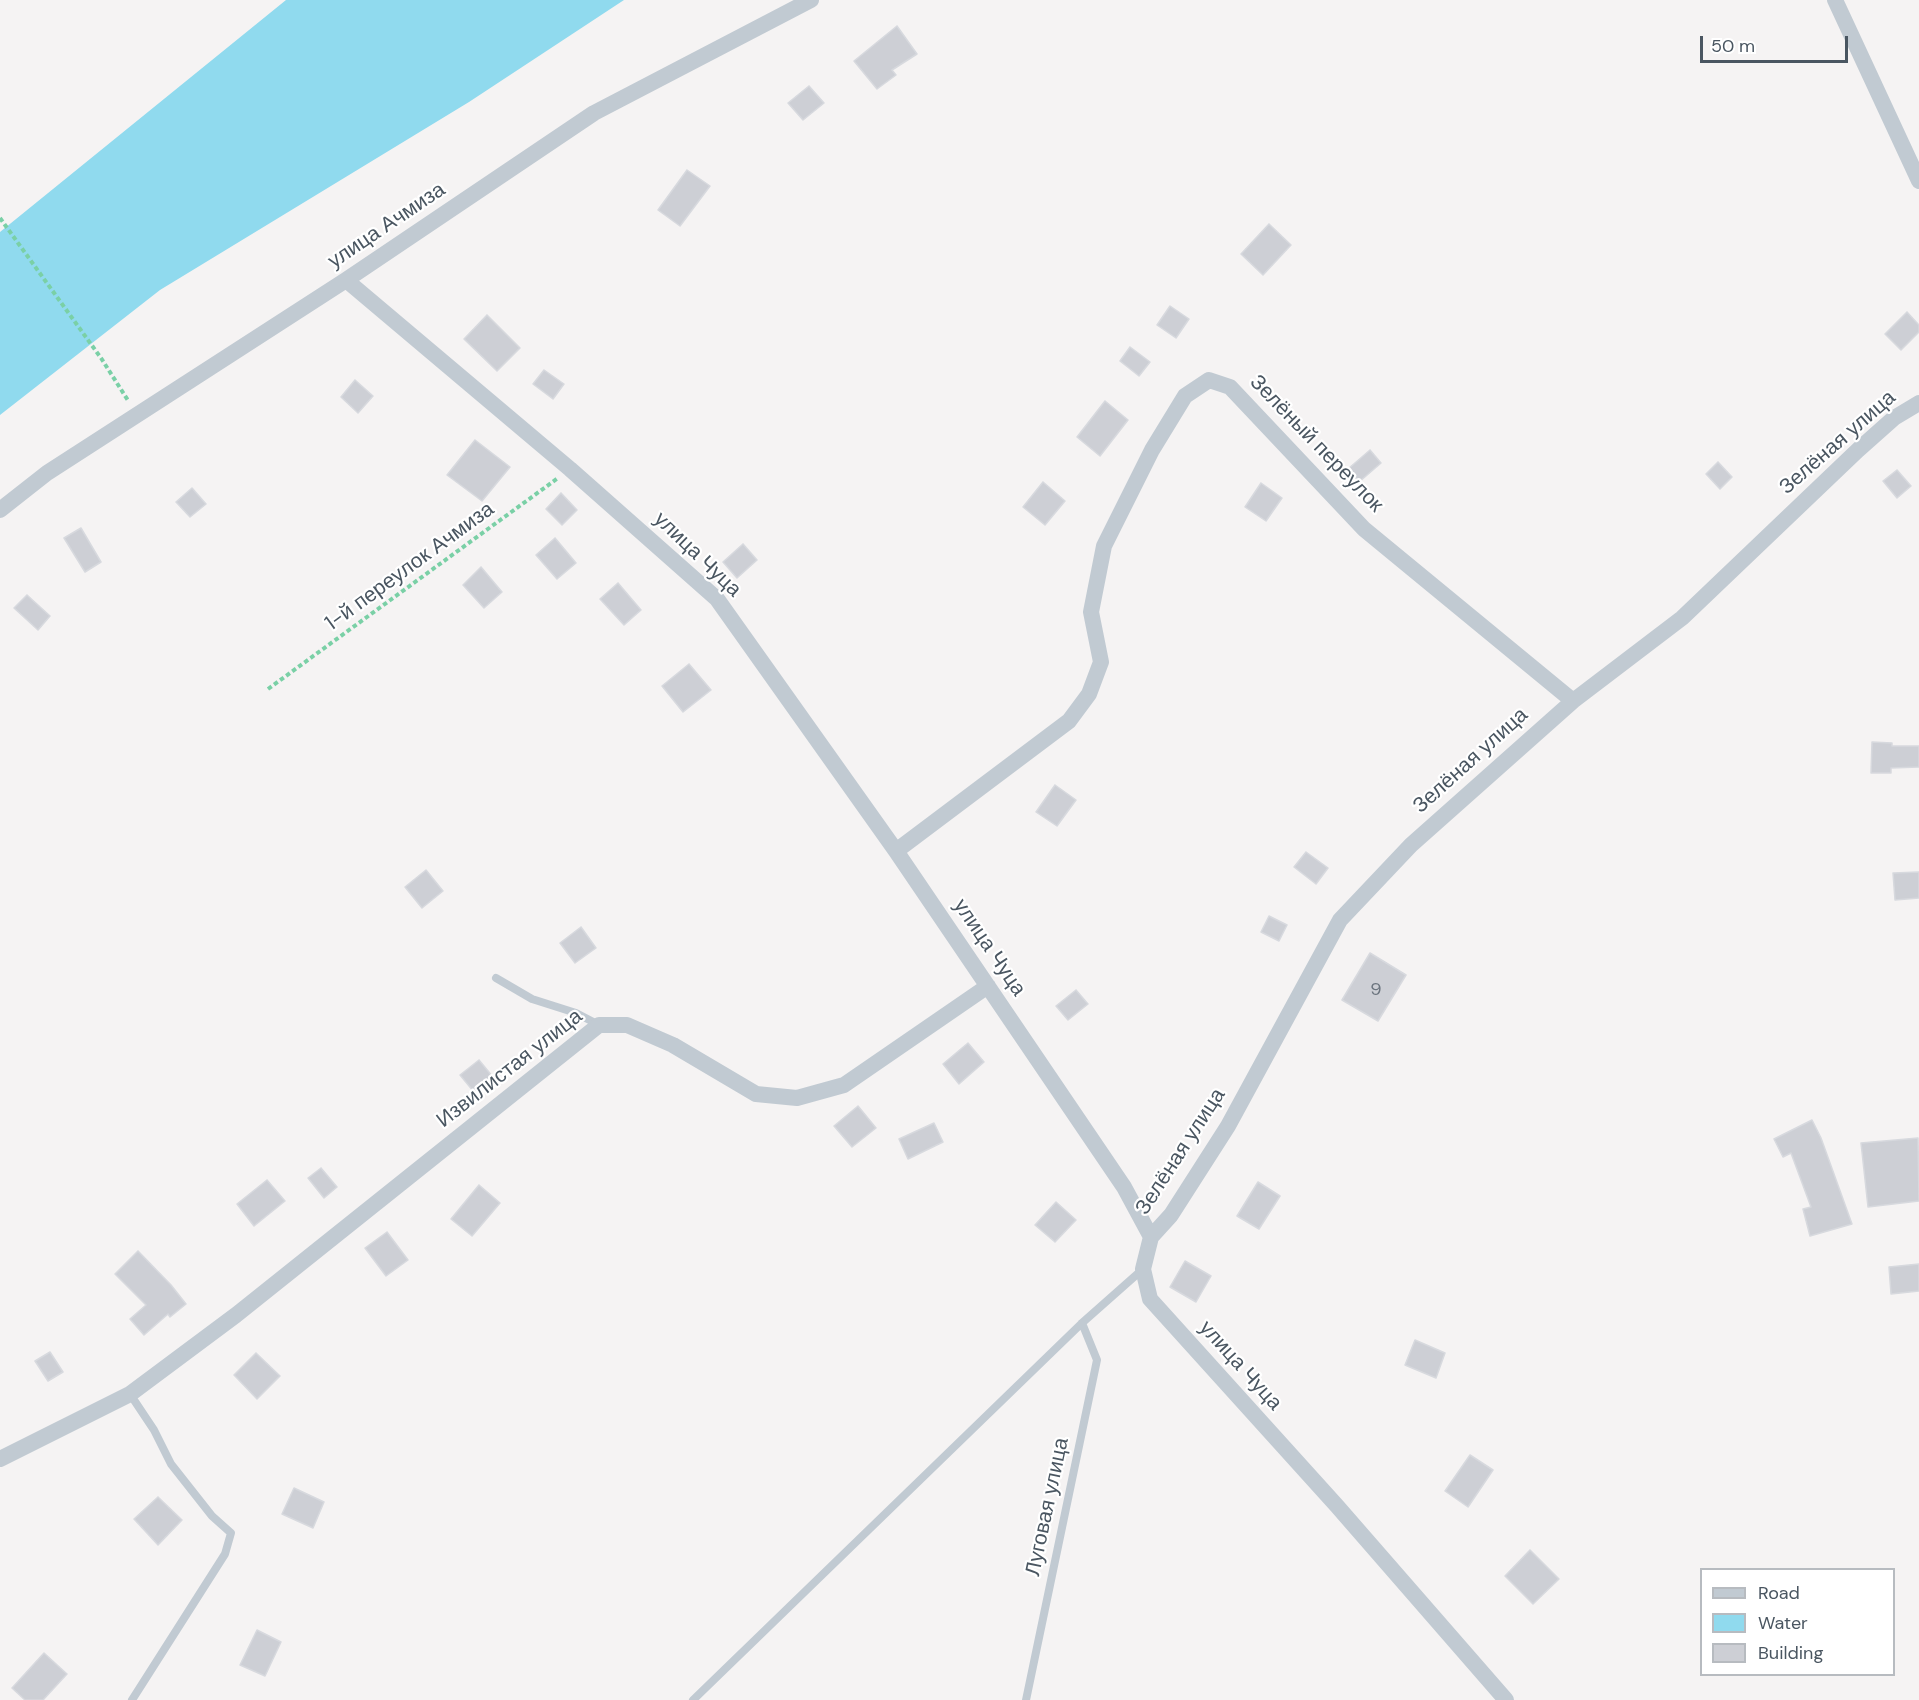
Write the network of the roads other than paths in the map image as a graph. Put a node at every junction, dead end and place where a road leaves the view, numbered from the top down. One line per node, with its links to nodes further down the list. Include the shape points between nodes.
1 (811, 0): 4 (street, улица Ачмиза, via 594,113)
2 (1835, 0): 3 (street)
3 (1919, 181)
4 (346, 280): 6 (street, улица Ачмиза, via 47,473); 8 (street, улица Чуца, via 717,599)
5 (1919, 403): 7 (street, Зелёная улица, via 1894,418 1858,450 1682,618)
6 (0, 510)
7 (1573, 701): 8 (street, Зелёный переулок, via 1364,529 1230,387 1209,380 1185,396 1152,450 1104,546 1091,612 1101,662 1089,694 1069,721); 12 (street, Зелёная улица, via 1411,845 1340,920 1228,1126 1171,1215)
8 (896, 851): 10 (street, улица Чуца)
9 (496, 978): 11 (lane, via 532,999)
10 (988, 986): 11 (street, Извилистая улица, via 844,1084 797,1098 756,1094 673,1045 627,1025); 12 (street, улица Чуца, via 1124,1187)
11 (599, 1025): 15 (street, Извилистая улица, via 236,1316)
12 (1151, 1237): 13 (street, улица Чуца)
13 (1143, 1269): 14 (lane); 20 (street, улица Чуца, via 1150,1299)
14 (1082, 1323): 18 (lane); 19 (lane, Луговая улица, via 1097,1360)
15 (130, 1394): 16 (street, Извилистая улица); 17 (lane, via 171,1464 212,1516 231,1533 225,1554)
16 (0, 1459)
17 (132, 1700)
18 (693, 1700)
19 (1026, 1700)
20 (1506, 1700)

